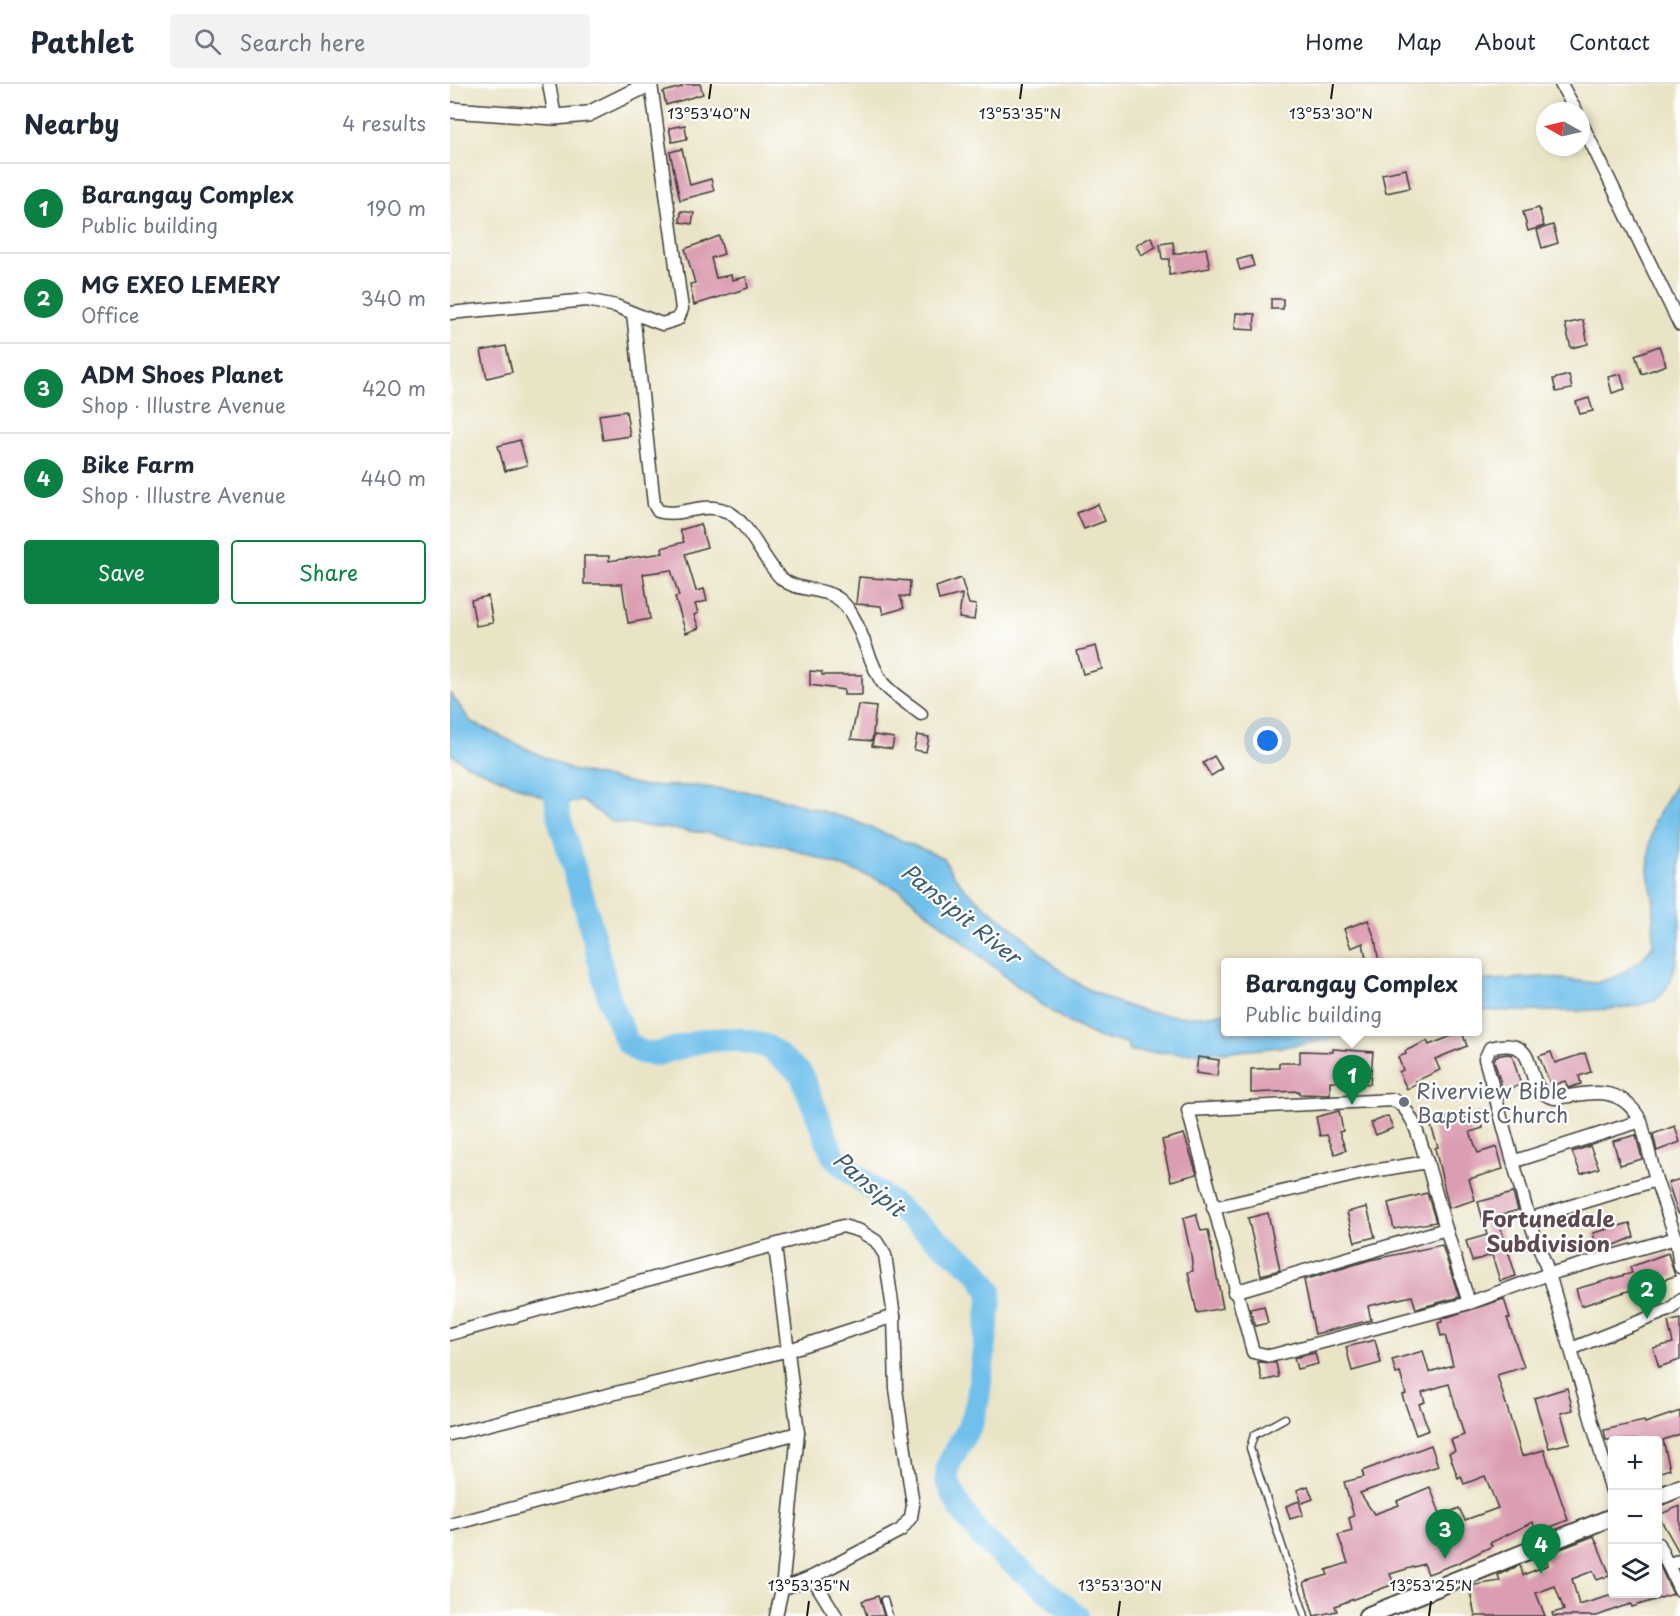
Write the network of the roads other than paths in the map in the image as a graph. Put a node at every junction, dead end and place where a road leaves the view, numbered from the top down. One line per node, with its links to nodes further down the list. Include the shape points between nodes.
1 (549, 84): 6 (street)
2 (650, 84): 6 (street, via 588,114); 9 (street, via 682,309 678,319 662,324)
3 (1561, 84): 4 (street)
4 (1571, 102)
5 (450, 110): 6 (street)
6 (555, 117)
7 (1590, 140): 10 (street)
8 (450, 313): 9 (street, via 587,300)
9 (633, 313): 11 (street, via 654,504 658,511 668,514 706,507 727,511 790,585 829,593 842,601 883,683)
10 (1680, 325)
11 (921, 714)
12 (1641, 1121): 13 (street); 13 (street, via 1623,1097 1605,1093 1546,1097 1540,1092 1525,1052 1516,1045 1490,1048 1485,1059); 15 (street)
13 (1515, 1161): 17 (street)
14 (1427, 1162): 16 (street, via 1356,1174); 16 (street, via 1412,1121 1394,1100 1188,1110); 18 (street)
15 (1656, 1180): 17 (street); 19 (street)
16 (1213, 1208): 23 (street)
17 (1529, 1219): 22 (street)
18 (1446, 1229): 23 (street); 25 (street)
19 (1676, 1238): 21 (street); 22 (street)
20 (775, 1246): 26 (street, via 843,1226 860,1231 876,1241 885,1255); 27 (street); 29 (street)
21 (1680, 1267)
22 (1549, 1274): 25 (street); 28 (street)
23 (1234, 1292): 25 (street, via 1253,1352 1269,1356)
24 (1680, 1300): 28 (street, via 1671,1310)
25 (1469, 1304)
26 (894, 1316): 29 (street); 41 (street, via 896,1389 913,1505 911,1517 902,1530)
27 (450, 1334)
28 (1571, 1349): 34 (street)
29 (789, 1350): 31 (street); 32 (street)
30 (1285, 1418): 48 (lane, via 1254,1435 1250,1448)
31 (798, 1433): 37 (street); 42 (street)
32 (450, 1434)
33 (1680, 1488): 35 (main road)
34 (1612, 1490)
35 (1662, 1495)
36 (1608, 1518): 49 (main road)
37 (450, 1525)
38 (1662, 1552): 40 (street)
39 (1680, 1560): 40 (street)
40 (1668, 1564): 43 (street)
41 (812, 1577): 42 (street); 46 (street)
42 (782, 1589): 45 (street)
43 (1680, 1590)
44 (884, 1600): 47 (lane)
45 (776, 1616)
46 (836, 1616)
47 (890, 1616)
48 (1305, 1616)
49 (1367, 1616)

